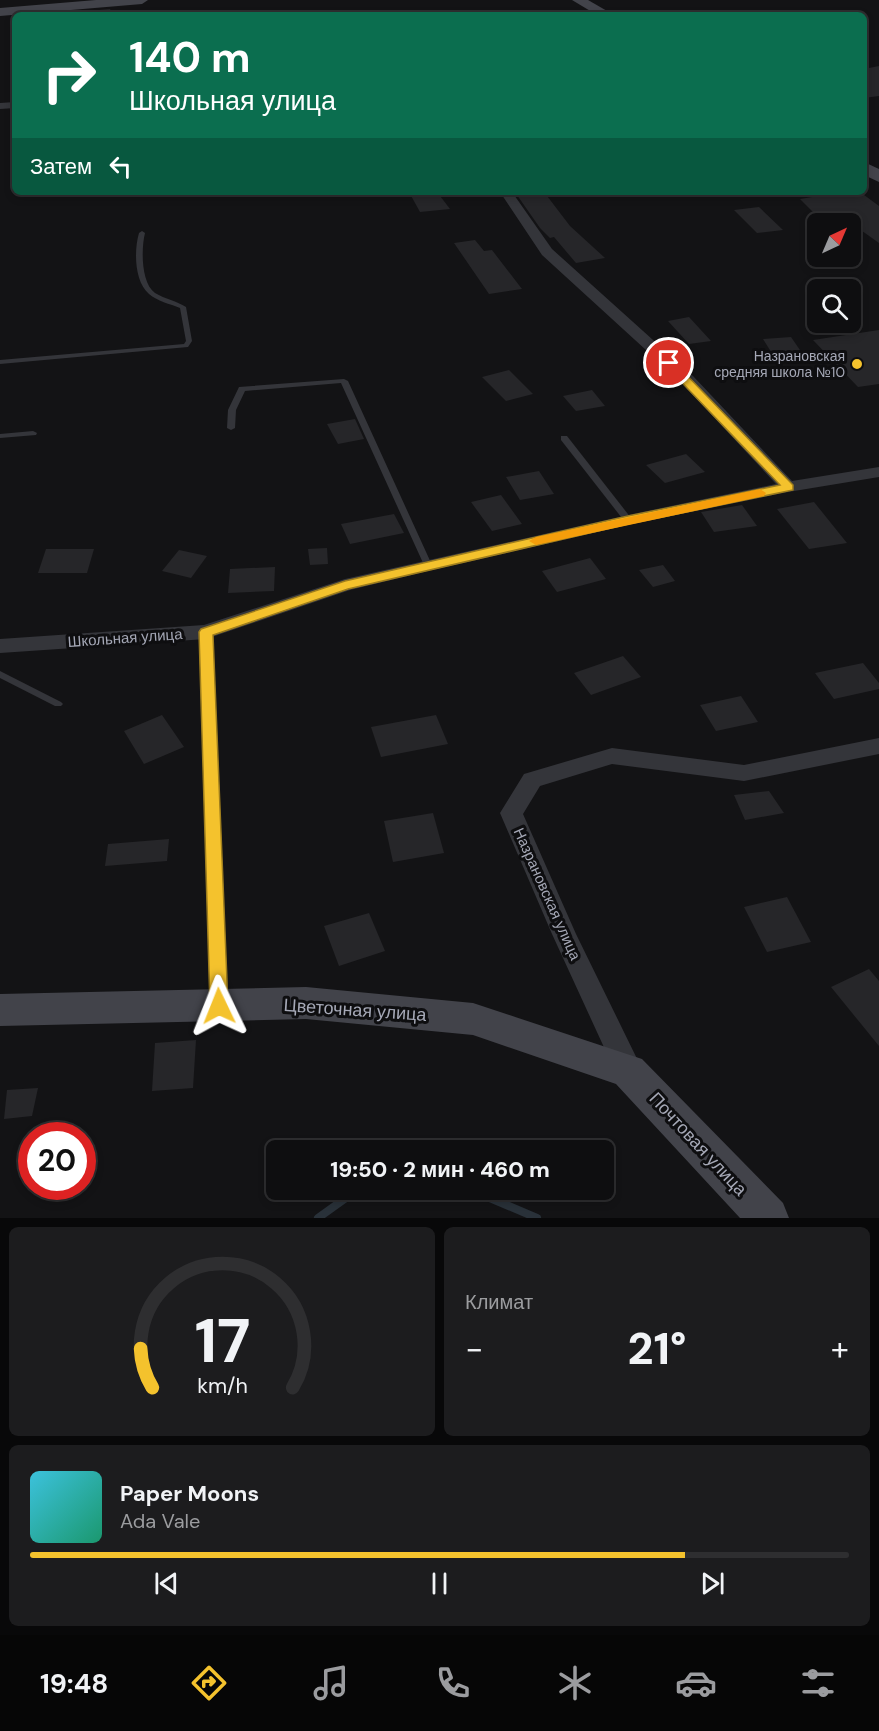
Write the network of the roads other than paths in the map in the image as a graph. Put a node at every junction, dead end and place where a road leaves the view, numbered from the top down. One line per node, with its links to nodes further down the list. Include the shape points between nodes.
1 (142, 0): 3 (street)
2 (578, 0): 4 (street)
3 (0, 12)
4 (601, 12)
5 (508, 195): 13 (street, via 547,252 687,379)
6 (142, 233): 7 (lane, via 138,242 144,282 150,293 183,307 189,341 186,346)
7 (0, 362)
8 (231, 428): 15 (lane, via 232,410 242,389 344,381)
9 (33, 433): 10 (lane)
10 (0, 436)
11 (564, 438): 14 (lane)
12 (879, 472): 13 (street, Школьная улица)
13 (788, 487): 14 (street, Школьная улица)
14 (628, 520): 15 (street, Школьная улица)
15 (428, 565): 16 (street, Школьная улица, via 345,585)
16 (206, 632): 17 (street, Школьная улица); 21 (lane)
17 (0, 646)
18 (0, 674): 19 (lane)
19 (58, 704)
20 (879, 746): 23 (street, Назрановская улица, via 744,773 612,756 532,780 511,813)
21 (219, 1006): 22 (street, Цветочная улица); 23 (street, Цветочная улица, via 306,1003 473,1019)
22 (0, 1010)
23 (629, 1071): 24 (street, Почтовая улица)
24 (768, 1218)

